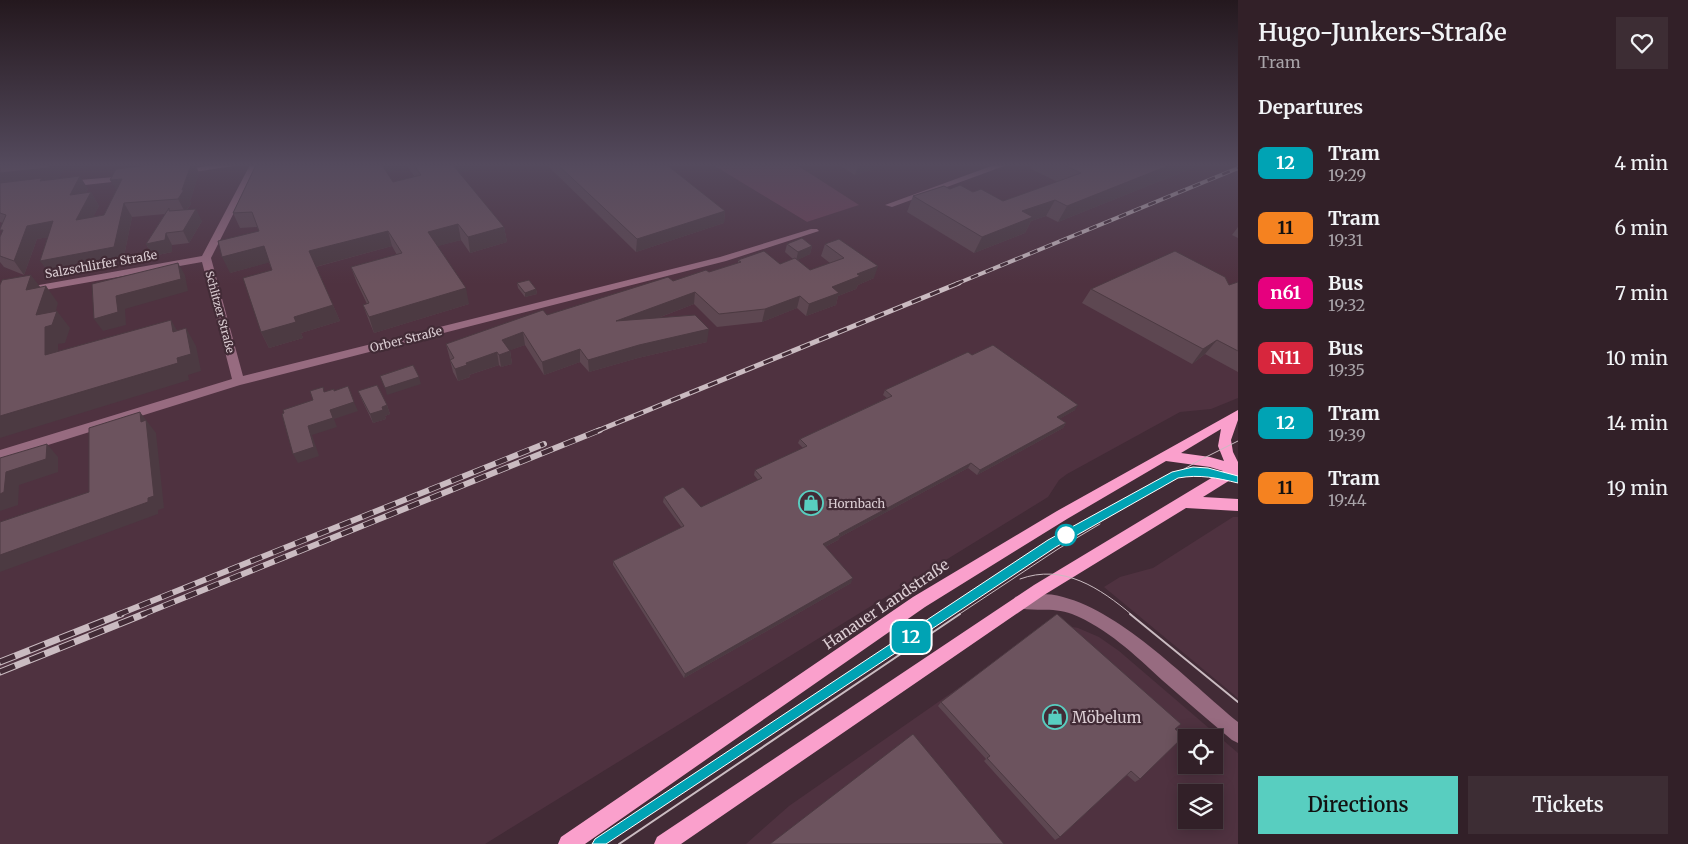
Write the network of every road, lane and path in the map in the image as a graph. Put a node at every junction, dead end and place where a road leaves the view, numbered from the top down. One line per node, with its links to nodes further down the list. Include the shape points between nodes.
1 (234, 204): 3 (street, Schlitzer Straße)
2 (814, 231): 5 (street, Orber Straße, via 723,259)
3 (206, 258): 4 (street, Salzschlirfer Straße); 5 (street, Schlitzer Straße)
4 (0, 295)
5 (238, 380): 7 (street, Orber Straße)
6 (1235, 416): 8 (main road, Hanauer Landstraße); 9 (main road, via 1224,435 1224,447)
7 (0, 455)
8 (1164, 456): 9 (main road, via 1210,462); 14 (main road, Hanauer Landstraße, via 919,602)
9 (1237, 471): 10 (main road)
10 (1181, 502): 11 (main road); 12 (main road)
11 (1238, 505)
12 (1021, 602): 13 (street, via 1040,601 1086,613 1126,638); 15 (main road)
13 (1238, 734)
14 (568, 844)
15 (664, 844)

